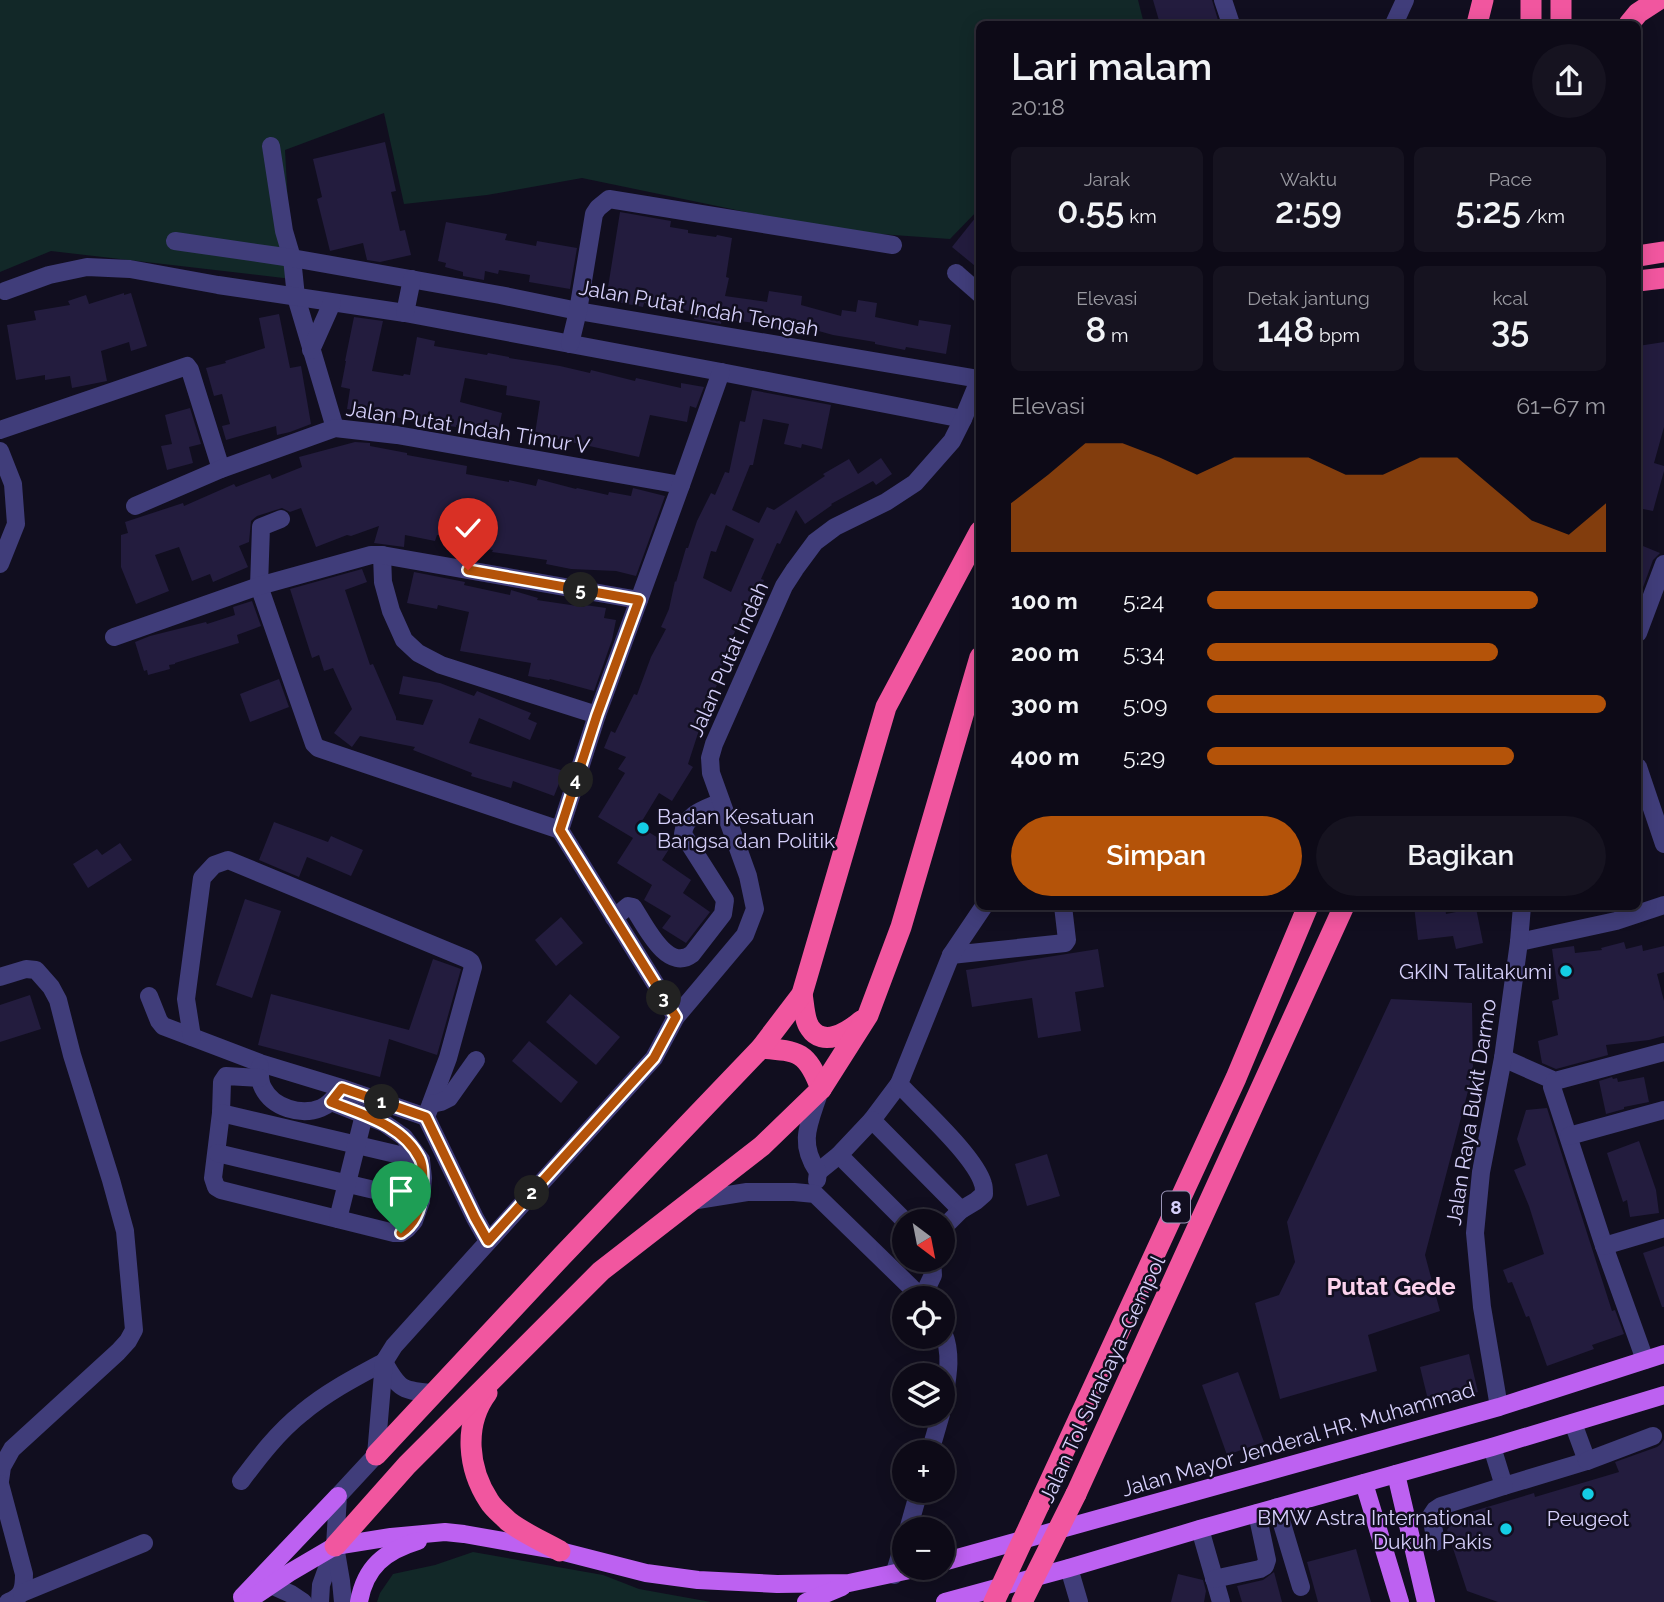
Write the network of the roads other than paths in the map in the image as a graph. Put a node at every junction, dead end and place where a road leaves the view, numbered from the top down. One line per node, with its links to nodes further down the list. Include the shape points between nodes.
1 (1223, 0): 7 (street)
2 (1405, 0): 8 (street)
3 (1483, 0): 9 (highway)
4 (1531, 0): 10 (highway)
5 (1561, 0): 11 (highway)
6 (1658, 0): 12 (highway)
7 (1230, 21)
8 (1395, 21)
9 (1478, 21)
10 (1531, 21)
11 (1561, 21)
12 (1631, 21)
13 (271, 146): 18 (street)
14 (175, 241): 18 (street, Jalan Putat Indah Tengah)
15 (893, 245): 27 (street, via 609,200 594,214)
16 (1664, 252): 17 (highway)
17 (1641, 256)
18 (292, 258): 21 (street, Jalan Putat Indah Tengah); 25 (street)
19 (956, 273): 23 (street)
20 (1664, 278): 22 (highway)
21 (412, 279): 27 (street, Jalan Putat Indah Tengah); 28 (street)
22 (1641, 281)
23 (976, 290)
24 (5, 291): 25 (street, via 87,267 130,269)
25 (296, 297): 26 (street); 30 (street)
26 (332, 303): 28 (street); 30 (street)
27 (578, 311): 29 (street); 32 (street, Jalan Putat Indah Tengah)
28 (405, 313): 29 (street)
29 (570, 344): 31 (street)
30 (311, 350): 35 (street)
31 (721, 372): 34 (street); 39 (street)
32 (976, 378)
33 (976, 386): 34 (street, Jalan Putat Indah)
34 (963, 419): 53 (street, Jalan Putat Indah, via 951,441 915,482 815,542 784,586 712,751 711,773)
35 (335, 428): 38 (street, Jalan Putat Indah Timur V); 39 (street, Jalan Putat Indah Timur V)
36 (0, 430): 38 (street, via 187,366)
37 (0, 451): 44 (street, via 13,484 16,524)
38 (221, 469): 40 (street, Jalan Putat Indah Timur V)
39 (681, 485): 47 (street)
40 (135, 506)
41 (281, 519): 46 (street, via 261,527)
42 (976, 538): 66 (highway, via 886,707)
43 (382, 555): 46 (street); 47 (street); 51 (street, via 391,611 404,640 418,653)
44 (0, 564)
45 (1662, 576): 48 (street)
46 (259, 586): 49 (street); 54 (street, via 318,748)
47 (639, 600): 51 (street)
48 (1641, 626)
49 (114, 637)
50 (976, 671): 68 (highway, via 901,927)
51 (597, 715): 54 (street)
52 (1641, 776): 55 (street)
53 (721, 802): 62 (street, via 695,814 684,826 683,834 725,900 723,914 692,954 678,960 669,956 631,906); 69 (street, Jalan Putat Indah, via 755,909 745,935)
54 (560, 830): 62 (street)
55 (1664, 844)
56 (1664, 905): 63 (street, via 1616,921)
57 (981, 910): 64 (street)
58 (1063, 910): 64 (street, via 1065,943)
59 (1306, 910): 145 (highway, Jalan Tol Surabaya–Gempol / 8, bridge, via 1236,1078)
60 (1342, 910): 146 (highway, Jalan Tol Surabaya–Gempol / 8, bridge, via 1076,1494)
61 (1522, 910): 63 (street, Jalan Raya Bukit Darmo)
62 (614, 918): 69 (street)
63 (1520, 942): 73 (street, Jalan Raya Bukit Darmo)
64 (951, 956): 77 (street)
65 (0, 977): 117 (street, via 36,970 58,1000 125,1231 134,1330 118,1352 12,1448)
66 (802, 994): 68 (highway, via 808,1027 829,1038 849,1031); 71 (highway)
67 (149, 996): 70 (street, via 163,1026)
68 (868, 1015): 78 (highway)
69 (676, 1017): 100 (street, Jalan Putat Indah, via 654,1058)
70 (192, 1037): 75 (street); 80 (street, via 186,999 202,878 214,865 228,860 471,962 448,1058)
71 (761, 1048): 78 (highway, via 792,1051 805,1059); 107 (highway)
72 (1664, 1052): 76 (street)
73 (1503, 1058): 76 (street); 109 (street, Jalan Raya Bukit Darmo, via 1481,1172 1475,1233)
74 (476, 1060): 80 (street, via 449,1098)
75 (260, 1070): 79 (street); 79 (street, via 269,1097 290,1109 321,1108); 82 (street, via 226,1076)
76 (1555, 1081): 85 (street, via 1552,1087)
77 (899, 1084): 84 (street); 96 (street, via 976,1168 984,1195)
78 (820, 1090): 90 (street, via 806,1144); 94 (highway, via 762,1146)
79 (337, 1095): 80 (street); 83 (street)
80 (428, 1110): 100 (street)
81 (1664, 1110): 85 (street)
82 (221, 1113): 86 (street); 87 (street)
83 (364, 1115): 86 (street); 89 (street, via 404,1138)
84 (872, 1120): 88 (street); 96 (street)
85 (1569, 1136): 101 (street)
86 (356, 1145): 89 (street); 91 (street)
87 (217, 1153): 91 (street); 98 (street, via 213,1178 221,1190)
88 (839, 1155): 90 (street); 95 (street)
89 (421, 1160): 93 (street)
90 (818, 1172): 92 (street)
91 (347, 1183): 93 (street); 98 (street)
92 (815, 1194): 94 (street, via 747,1192); 102 (street)
93 (421, 1201): 98 (street, via 414,1221 401,1233)
94 (691, 1201): 104 (highway, via 601,1271)
95 (893, 1209)
96 (961, 1210): 97 (street)
97 (956, 1215)
98 (338, 1219)
99 (1664, 1227): 101 (street)
100 (488, 1241): 106 (street, Jalan Putat Indah)
101 (1604, 1247): 105 (street)
102 (910, 1286)
103 (1664, 1354): 105 (main road, Jalan Mayor Jenderal HR. Muhammad)
104 (514, 1358): 127 (highway, via 407,1465); 128 (highway, via 482,1399 472,1427 474,1468 489,1503 510,1523)
105 (1645, 1360): 109 (main road, Jalan Mayor Jenderal HR. Muhammad)
106 (384, 1362): 107 (street, via 393,1379 407,1391); 113 (street); 116 (street, via 341,1384 301,1413)
107 (434, 1393): 113 (highway)
108 (1664, 1395): 110 (main road)
109 (1499, 1406): 129 (main road, Jalan Mayor Jenderal HR. Muhammad)
110 (1573, 1423): 112 (main road); 114 (street)
111 (1653, 1436): 114 (street)
112 (1492, 1447): 115 (main road); 119 (street)
113 (376, 1455): 120 (street)
114 (1587, 1461): 119 (street)
115 (1396, 1474): 118 (main road); 150 (main road)
116 (241, 1481)
117 (0, 1483): 136 (street, via 24,1574 24,1588)
118 (1364, 1483): 121 (main road); 149 (main road)
119 (1504, 1486): 125 (street, via 1434,1510)
120 (338, 1496): 127 (street); 137 (main road)
121 (1277, 1507): 122 (main road); 135 (street)
122 (1256, 1513): 123 (main road); 132 (street, via 1268,1560 1265,1566)
123 (1200, 1529): 130 (main road); 132 (street)
124 (464, 1534): 127 (main road, via 391,1537); 128 (main road); 142 (main road, via 420,1540 387,1554 365,1579)
125 (1436, 1542)
126 (144, 1543): 136 (street)
127 (335, 1546): 134 (main road); 140 (street); 141 (street)
128 (561, 1551): 133 (main road, via 646,1573 698,1580)
129 (955, 1559)
130 (1069, 1568): 144 (main road); 147 (street)
131 (892, 1574): 133 (main road)
132 (1214, 1578): 148 (street)
133 (849, 1583): 143 (main road)
134 (271, 1585): 138 (main road); 139 (street)
135 (1301, 1587)
136 (15, 1598)
137 (237, 1602)
138 (246, 1602)
139 (303, 1602)
140 (320, 1602)
141 (343, 1602)
142 (359, 1602)
143 (806, 1602)
144 (945, 1602)
145 (994, 1602)
146 (1022, 1602)
147 (1079, 1602)
148 (1221, 1602)
149 (1400, 1602)
150 (1426, 1602)

